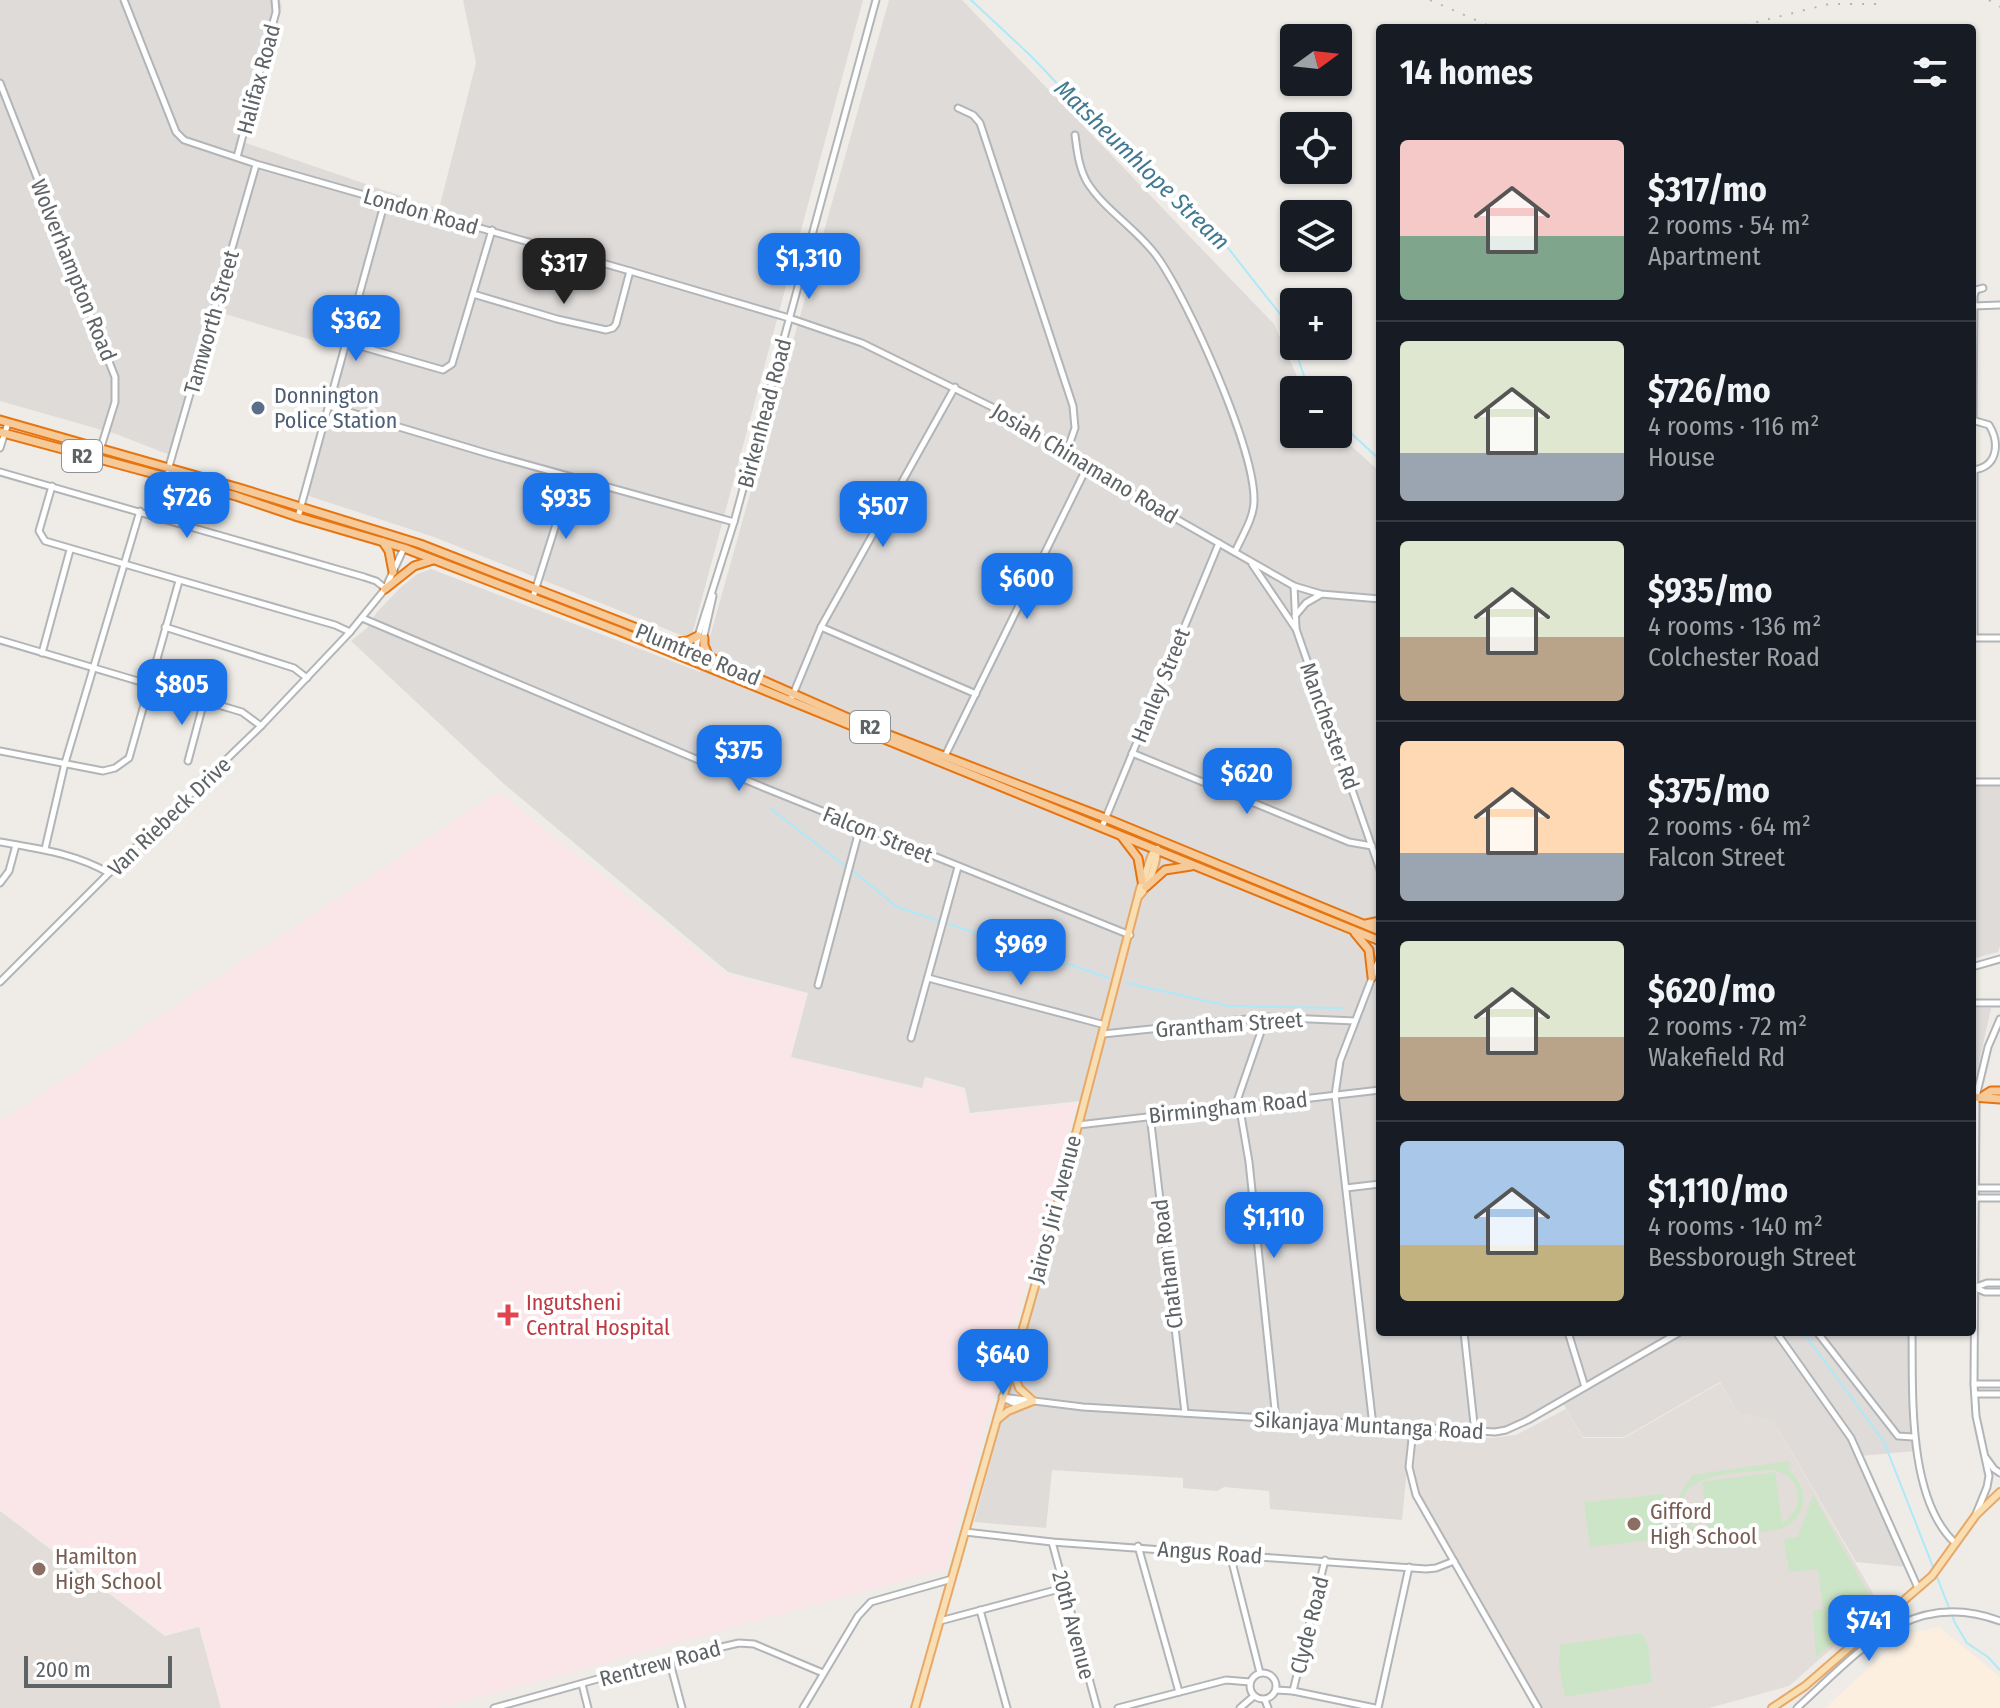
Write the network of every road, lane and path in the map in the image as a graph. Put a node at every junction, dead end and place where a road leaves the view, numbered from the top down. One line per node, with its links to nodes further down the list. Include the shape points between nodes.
1 (124, 0): 7 (street, London Road, via 176,132 184,140)
2 (275, 0): 7 (street, Halifax Road)
3 (876, 0): 17 (street, Birkenhead Road)
4 (0, 83): 26 (street, Wolverhampton Road, via 115,377 115,402)
5 (958, 108): 27 (street, via 980,123 1073,406 1075,428)
6 (1075, 135): 46 (street, via 1089,185 1159,259 1225,394 1254,497)
7 (237, 157): 8 (street, London Road)
8 (256, 164): 9 (street, London Road); 30 (street, Tamworth Street)
9 (385, 201): 10 (street, London Road); 18 (street)
10 (492, 230): 11 (street, London Road); 14 (street)
11 (630, 271): 14 (street, via 616,324 606,330); 17 (street, London Road)
12 (1983, 288): 13 (street)
13 (1976, 290)
14 (473, 294): 18 (street, via 446,370)
15 (2000, 305): 16 (street)
16 (1976, 306)
17 (789, 318): 19 (street, Josiah Chinamano Road, via 862,343); 39 (street, Birkenhead Road)
18 (346, 342): 20 (street)
19 (955, 387): 27 (street, Josiah Chinamano Road); 60 (street)
20 (329, 406): 33 (street); 36 (street)
21 (1976, 420): 25 (street, via 1995,431)
22 (4, 421): 23 (street); 26 (highway, Plumtree Road / R2)
23 (2, 433): 24 (street); 28 (highway, Plumtree Road / R2)
24 (0, 448)
25 (1999, 448): 31 (street, via 1988,466)
26 (100, 449): 28 (street, Wolverhampton Road); 30 (highway, Plumtree Road / R2)
27 (1067, 451): 29 (street, Josiah Chinamano Road)
28 (97, 460): 34 (highway, Plumtree Road / R2)
29 (1088, 465): 42 (street, Josiah Chinamano Road); 76 (street)
30 (169, 468): 34 (street, Tamworth Street); 36 (highway, Plumtree Road / R2)
31 (1976, 469)
32 (0, 472): 35 (street)
33 (571, 477): 39 (street); 54 (street)
34 (165, 479): 38 (highway, Plumtree Road / R2)
35 (52, 486): 37 (street); 45 (street, via 39,534)
36 (302, 507): 38 (street); 40 (highway, Plumtree Road / R2)
37 (140, 511): 49 (street); 53 (street, via 364,577)
38 (298, 517): 41 (highway, Plumtree Road / R2)
39 (734, 522): 63 (street, Birkenhead Road)
40 (389, 533): 43 (highway, Plumtree Road / R2); 44 (highway)
41 (383, 542): 44 (highway, Plumtree Road / R2); 50 (highway)
42 (1219, 543): 46 (street, Josiah Chinamano Road); 81 (street, Hanley Street)
43 (420, 544): 44 (highway); 54 (highway, Plumtree Road / R2)
44 (404, 548): 47 (highway, Plumtree Road / R2); 50 (street, Van Riebeck Drive)
45 (70, 550): 49 (street); 69 (street)
46 (1235, 552): 48 (street, Josiah Chinamano Road)
47 (435, 559): 53 (highway, via 414,566); 54 (highway, Plumtree Road / R2)
48 (1252, 563): 52 (street, Josiah Chinamano Road); 61 (street)
49 (125, 566): 51 (street); 72 (street)
50 (393, 572): 53 (street, Van Riebeck Drive)
51 (179, 581): 59 (street); 62 (street)
52 (1294, 586): 55 (street, Josiah Chinamano Road); 57 (street)
53 (385, 589): 58 (street, Van Riebeck Drive)
54 (534, 592): 67 (highway, Plumtree Road / R2); 70 (highway, Plumtree Road / R2)
55 (1321, 594): 56 (street, Josiah Chinamano Road); 57 (street)
56 (1376, 599)
57 (1295, 616): 61 (street)
58 (362, 618): 62 (street, Van Riebeck Drive); 88 (street, Falcon Street)
59 (165, 627): 74 (street, via 294,668); 75 (street)
60 (821, 627): 76 (street); 77 (street)
61 (1296, 629): 95 (street, Manchester Rd)
62 (350, 632): 74 (street, Van Riebeck Drive)
63 (701, 637): 67 (highway); 68 (street, Birkenhead Road); 71 (highway)
64 (1976, 638): 65 (street)
65 (2000, 638)
66 (0, 640): 69 (street)
67 (673, 642): 68 (highway, Plumtree Road / R2)
68 (696, 651): 70 (highway); 71 (highway, Plumtree Road / R2); 73 (highway)
69 (42, 653): 72 (street)
70 (678, 657): 73 (highway, Plumtree Road / R2)
71 (709, 657): 77 (highway, Plumtree Road / R2)
72 (94, 668): 75 (street); 84 (street)
73 (708, 669): 77 (highway, Plumtree Road / R2)
74 (307, 678): 79 (street, Van Riebeck Drive)
75 (148, 685): 78 (street); 84 (street, via 123,764 103,771)
76 (976, 694): 83 (street)
77 (792, 697): 83 (highway, Plumtree Road / R2)
78 (204, 701): 79 (street, via 242,712); 82 (street)
79 (261, 726): 101 (street, Van Riebeck Drive)
80 (0, 751): 84 (street)
81 (1132, 753): 87 (street, Hanley Street); 95 (street, via 1349,842)
82 (188, 761)
83 (943, 761): 87 (highway, Plumtree Road / R2); 89 (highway, Plumtree Road / R2)
84 (65, 763): 96 (street)
85 (1976, 782): 86 (street)
86 (2000, 782)
87 (1105, 818): 89 (street, Hanley Street); 91 (highway, Plumtree Road / R2)
88 (860, 827): 100 (street, Falcon Street); 117 (street)
89 (1102, 827): 90 (highway, Plumtree Road / R2)
90 (1119, 834): 97 (highway, Plumtree Road / R2); 103 (highway, via 1138,858)
91 (1147, 835): 94 (highway, Plumtree Road / R2); 97 (highway)
92 (0, 842): 93 (street)
93 (16, 845): 96 (street); 102 (street)
94 (1173, 846): 97 (highway); 105 (highway, Plumtree Road / R2)
95 (1372, 846): 98 (street, Manchester Rd)
96 (45, 849): 101 (street, via 86,860)
97 (1157, 849): 99 (highway, Plumtree Road / R2); 103 (main road)
98 (1376, 855)
99 (1197, 866): 103 (highway, via 1165,870); 106 (highway, Plumtree Road / R2)
100 (958, 867): 108 (street, Falcon Street); 115 (street)
101 (109, 873): 116 (street, Van Riebeck Drive)
102 (0, 883)
103 (1144, 884): 108 (main road, Jairos Jiri Avenue)
104 (1376, 922): 105 (highway)
105 (1364, 924): 107 (highway, Plumtree Road / R2)
106 (1352, 929): 109 (highway, Plumtree Road / R2); 114 (highway, via 1369,950)
107 (1376, 929)
108 (1130, 935): 123 (main road, Jairos Jiri Avenue)
109 (1376, 939)
110 (2000, 959): 111 (street)
111 (1976, 966)
112 (1376, 967): 114 (street)
113 (1376, 973): 114 (highway)
114 (1372, 977): 122 (street)
115 (928, 978): 123 (street); 125 (street)
116 (0, 982)
117 (818, 985)
118 (1976, 1003): 119 (street)
119 (2000, 1003)
120 (1266, 1017): 122 (street, Grantham Street); 124 (street, Grantham Street); 131 (street)
121 (2000, 1019): 129 (street)
122 (1355, 1021): 128 (street, via 1336,1075)
123 (1106, 1025): 124 (main road, Jairos Jiri Avenue)
124 (1103, 1034): 133 (main road, Jairos Jiri Avenue)
125 (911, 1038)
126 (1376, 1090): 128 (street, Birmingham Road)
127 (2000, 1091): 129 (highway)
128 (1335, 1095): 131 (street, Birmingham Road); 136 (street)
129 (1977, 1097): 130 (highway); 134 (street)
130 (2000, 1099)
131 (1239, 1106): 132 (street, Birmingham Road); 161 (street)
132 (1150, 1115): 133 (street, Birmingham Road); 160 (street, Chatham Road)
133 (1077, 1125): 152 (main road, Jairos Jiri Avenue)
134 (1976, 1142)
135 (1376, 1184): 136 (street)
136 (1346, 1188): 163 (street)
137 (1976, 1188): 138 (street)
138 (2000, 1188)
139 (1976, 1198): 140 (street)
140 (2000, 1198)
141 (2000, 1283): 142 (street)
142 (1976, 1286)
143 (1976, 1288): 144 (street)
144 (2000, 1292)
145 (1464, 1336): 165 (street)
146 (1569, 1336): 155 (street)
147 (1673, 1336): 155 (street, Sikanjaya Muntanga Road)
148 (1779, 1336): 183 (street, via 1851,1438)
149 (1820, 1336): 166 (street, via 1898,1436)
150 (1912, 1336): 166 (street)
151 (1974, 1336): 153 (street)
152 (1011, 1364): 158 (main road, Jairos Jiri Avenue); 159 (main road, via 1019,1388)
153 (1974, 1384): 154 (street); 156 (street)
154 (2000, 1384)
155 (1585, 1387): 165 (street, Sikanjaya Muntanga Road, via 1506,1430)
156 (1975, 1394): 157 (street); 167 (street)
157 (2000, 1394)
158 (1002, 1397): 159 (street, Sikanjaya Muntanga Road); 162 (main road, Jairos Jiri Avenue)
159 (1033, 1401): 160 (street, Sikanjaya Muntanga Road); 162 (main road)
160 (1185, 1413): 161 (street, Sikanjaya Muntanga Road)
161 (1276, 1419): 163 (street, Sikanjaya Muntanga Road)
162 (995, 1423): 173 (main road, Jairos Jiri Avenue)
163 (1373, 1426): 164 (street, Sikanjaya Muntanga Road)
164 (1413, 1429): 165 (street, Sikanjaya Muntanga Road); 179 (street, via 1413,1486)
165 (1475, 1433)
166 (1913, 1437): 175 (street, via 1936,1517)
167 (1984, 1454): 168 (street); 172 (street, via 1989,1476)
168 (2000, 1473)
169 (2000, 1492): 171 (main road)
170 (2000, 1499): 171 (main road)
171 (1987, 1504): 172 (main road)
172 (1976, 1515): 175 (main road)
173 (965, 1532): 174 (street, Angus Road); 181 (main road, Jairos Jiri Avenue)
174 (1052, 1542): 176 (street, Angus Road); 182 (street, 20th Avenue)
175 (1955, 1543): 183 (main road)
176 (1138, 1546): 177 (street, Angus Road); 194 (street)
177 (1230, 1554): 178 (street, Angus Road); 189 (street)
178 (1325, 1560): 180 (street, Angus Road); 193 (street, Clyde Road)
179 (1454, 1561): 180 (street, Angus Road, via 1436,1568); 197 (street)
180 (1409, 1567): 208 (street)
181 (952, 1579): 185 (main road, Jairos Jiri Avenue); 188 (street, via 871,1602)
182 (1063, 1588): 184 (street); 204 (street, 20th Avenue)
183 (1918, 1588): 210 (main road)
184 (980, 1610): 185 (street); 203 (street)
185 (940, 1621): 202 (main road, Jairos Jiri Avenue)
186 (2000, 1621): 211 (street, via 1956,1610 1911,1618 1878,1636)
187 (669, 1659): 188 (street, Rentrew Road, via 746,1643); 191 (street, Rentrew Road); 200 (street)
188 (823, 1673): 201 (street)
189 (1260, 1673): 190 (street); 192 (street, via 1272,1675)
190 (1250, 1682): 194 (street, via 1233,1678); 195 (street)
191 (582, 1684): 198 (street, Rentrew Road); 199 (street)
192 (1276, 1690): 193 (street); 196 (street)
193 (1293, 1691): 208 (street)
194 (1179, 1692): 205 (street)
195 (1254, 1696): 196 (street); 206 (street)
196 (1265, 1700): 207 (street)
197 (1537, 1706): 209 (street)
198 (497, 1708)
199 (588, 1708)
200 (682, 1708)
201 (803, 1708)
202 (915, 1708)
203 (1007, 1708)
204 (1097, 1708)
205 (1118, 1708)
206 (1240, 1708)
207 (1268, 1708)
208 (1376, 1708)
209 (1528, 1708)
210 (1772, 1708)
211 (1797, 1708)

